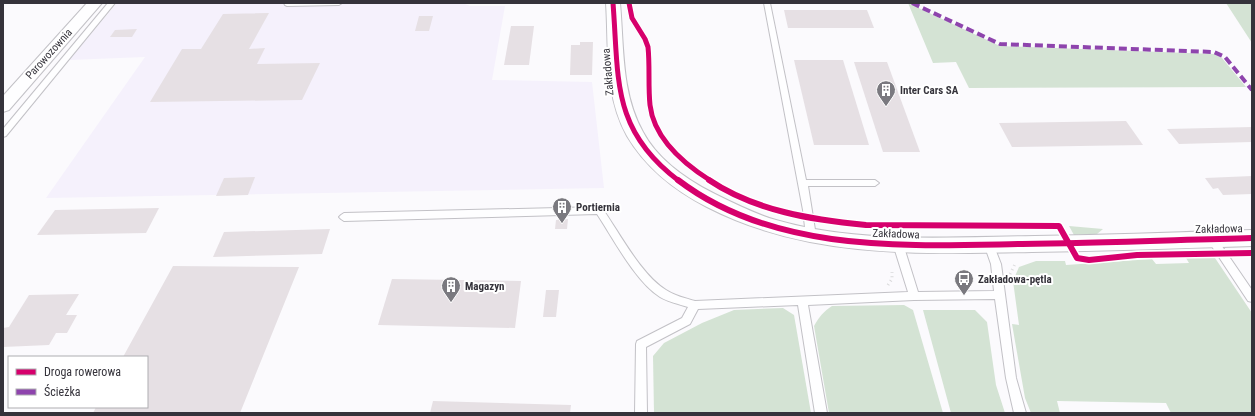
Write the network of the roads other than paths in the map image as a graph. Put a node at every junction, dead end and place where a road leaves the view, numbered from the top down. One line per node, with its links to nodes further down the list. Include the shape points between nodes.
1 (95, 3): 7 (street, Parowozownia)
2 (112, 3): 8 (lane)
3 (339, 3): 6 (lane)
4 (613, 3): 12 (street, Zakładowa, via 620,98 635,133 654,159 670,175 713,203 762,223)
5 (766, 3): 9 (lane)
6 (287, 4)
7 (3, 106)
8 (3, 134)
9 (802, 183): 10 (lane); 12 (lane)
10 (874, 183)
11 (344, 216): 21 (lane, via 599,210 647,280 670,298)
12 (811, 236): 15 (street, Zakładowa, via 852,242)
13 (1252, 238): 14 (street, Zakładowa)
14 (1212, 239): 16 (street, Zakładowa); 19 (lane)
15 (898, 244): 16 (street, Zakładowa); 18 (lane)
16 (988, 244): 17 (lane, via 996,264)
17 (999, 295): 18 (lane); 24 (lane, via 1011,378)
18 (914, 296): 20 (lane)
19 (1252, 298)
20 (802, 300): 21 (lane); 23 (lane)
21 (696, 304): 22 (lane, via 686,321 641,344)
22 (641, 413)
23 (821, 413)
24 (1020, 413)

